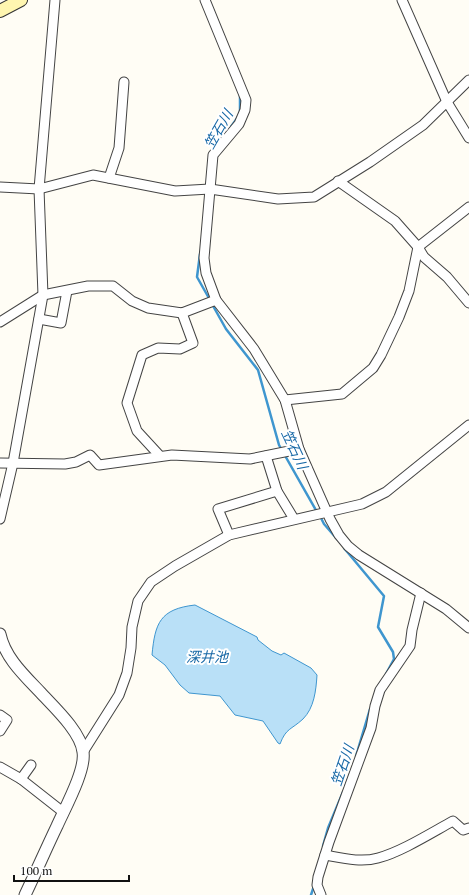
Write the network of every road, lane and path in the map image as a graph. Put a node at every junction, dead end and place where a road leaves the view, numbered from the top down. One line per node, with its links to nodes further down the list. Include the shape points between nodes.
1 (21, 0): 5 (main road)
2 (55, 0): 13 (street)
3 (205, 0): 14 (street, via 246,100 239,124 213,155)
4 (402, 0): 8 (street)
5 (0, 11)
6 (469, 80): 8 (street)
7 (124, 82): 10 (street, via 119,148)
8 (447, 102): 9 (street); 11 (street, via 423,125)
9 (469, 138)
10 (109, 178): 13 (street, via 93,175); 14 (street, via 175,190)
11 (338, 181): 14 (street, via 314,197 300,199 278,199); 16 (street, via 395,220)
12 (0, 186): 13 (street)
13 (39, 189): 18 (street)
14 (210, 189): 19 (street, via 204,258 206,273)
15 (469, 207): 16 (street)
16 (418, 247): 20 (street, via 424,257 447,277); 24 (street, via 409,291 400,317 373,368 342,394)
17 (67, 291): 18 (street); 21 (street, via 88,286 113,286 132,301 148,308); 22 (street, via 61,323)
18 (43, 295): 22 (street); 23 (street)
19 (216, 300): 21 (street); 24 (street, via 254,349)
20 (469, 303)
21 (182, 313): 27 (street, via 193,343 180,349 158,348 142,355 127,403 137,431)
22 (39, 319): 30 (street)
23 (0, 322)
24 (285, 400): 26 (street)
25 (469, 425): 32 (street, via 386,492 362,504)
26 (299, 449): 28 (street); 32 (street)
27 (160, 456): 28 (street, via 250,459); 30 (street, via 99,465 90,455 65,464)
28 (266, 456): 31 (street)
29 (0, 463): 30 (street)
30 (13, 463): 33 (street)
31 (277, 491): 34 (street); 35 (street, via 218,509)
32 (327, 512): 34 (street); 36 (street, via 339,535 354,551)
33 (0, 519)
34 (294, 519): 35 (street)
35 (229, 535): 41 (street, via 151,582 138,602 132,627 127,672 119,695)
36 (421, 593): 37 (street); 47 (street, via 410,646 380,690 371,728)
37 (469, 628)
38 (0, 634): 41 (street, via 12,662 68,722)
39 (0, 715): 40 (street, via 7,720)
40 (0, 731)
41 (83, 752): 45 (street, via 81,769)
42 (31, 765): 44 (street)
43 (0, 767): 44 (street)
44 (21, 779): 45 (street)
45 (63, 812): 48 (street)
46 (469, 828): 47 (street, via 463,830 453,821 396,851 377,858 356,860)
47 (325, 855): 49 (street, via 317,885)
48 (25, 895)
49 (321, 895)

